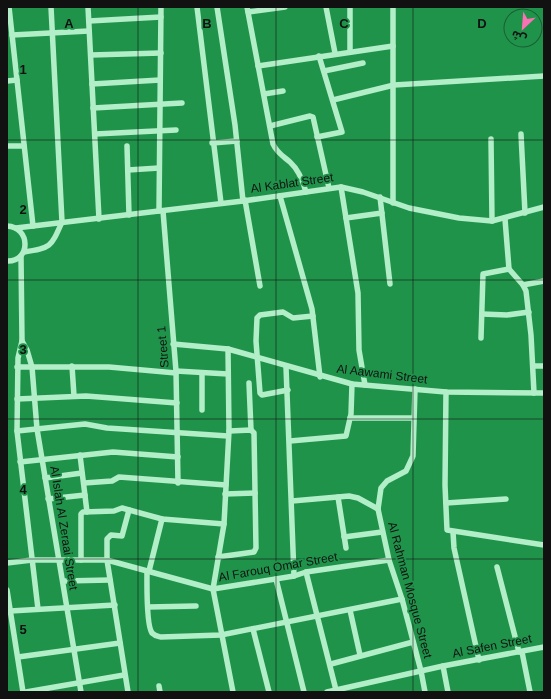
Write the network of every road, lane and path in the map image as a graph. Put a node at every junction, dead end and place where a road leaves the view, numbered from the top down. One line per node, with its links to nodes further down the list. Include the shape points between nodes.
1 (9, 7): 16 (street)
2 (51, 7): 15 (street)
3 (88, 7): 13 (street)
4 (161, 7): 12 (street, Street 1)
5 (197, 7): 46 (street)
6 (217, 7): 45 (street)
7 (285, 7): 11 (street)
8 (326, 7): 20 (street)
9 (350, 7): 18 (street)
10 (393, 7): 17 (street)
11 (248, 9): 24 (street)
12 (161, 17): 13 (street); 19 (street, Street 1)
13 (89, 21): 14 (street)
14 (89, 31): 15 (street); 21 (street)
15 (52, 32): 16 (street); 69 (street)
16 (12, 35): 28 (street)
17 (393, 46): 18 (street); 31 (street)
18 (350, 51): 20 (street)
19 (160, 53): 21 (street); 29 (street, Street 1)
20 (335, 53): 22 (street)
21 (90, 55): 30 (street)
22 (319, 56): 24 (street); 25 (street)
23 (363, 63): 25 (street)
24 (258, 66): 33 (street)
25 (324, 71): 34 (street)
26 (544, 76): 31 (street)
27 (7, 80): 28 (street)
28 (17, 80): 48 (street)
29 (160, 80): 30 (street); 36 (street, Street 1)
30 (92, 84): 37 (street)
31 (394, 85): 34 (street); 59 (street)
32 (283, 91): 33 (street)
33 (264, 94): 38 (street)
34 (333, 100): 43 (street, via 342,133)
35 (182, 103): 36 (street)
36 (160, 104): 37 (street); 40 (street, Street 1)
37 (93, 108): 41 (street)
38 (270, 126): 43 (street, via 310,116 313,118); 54 (street, via 276,150 298,171)
39 (176, 130): 40 (street)
40 (160, 131): 41 (street); 50 (street, Street 1)
41 (95, 134): 66 (street)
42 (521, 134): 63 (street)
43 (317, 137): 53 (street)
44 (491, 139): 68 (street)
45 (237, 141): 46 (street); 57 (street)
46 (212, 143): 58 (street)
47 (7, 146): 48 (street)
48 (24, 146): 71 (street)
49 (127, 146): 51 (street)
50 (159, 168): 51 (street); 61 (street, Street 1)
51 (128, 170): 64 (street)
52 (341, 186): 53 (street, Al Kablat Street); 56 (street, Al Kablat Street); 65 (street)
53 (329, 188): 54 (street, Al Kablat Street)
54 (306, 192): 55 (street, Al Kablat Street)
55 (280, 196): 57 (street, Al Kablat Street); 82 (street)
56 (380, 197): 59 (street, Al Kablat Street); 62 (street)
57 (244, 201): 58 (street, Al Kablat Street); 79 (street)
58 (221, 203): 61 (street, Al Kablat Street)
59 (393, 203): 68 (street, Al Kablat Street, via 442,216)
60 (544, 207): 63 (street, Al Kablat Street)
61 (161, 211): 64 (street, Al Kablat Street); 85 (street, Street 1)
62 (382, 213): 65 (street); 77 (street)
63 (526, 213): 67 (street, Al Kablat Street)
64 (129, 215): 66 (street, Al Kablat Street)
65 (346, 218): 100 (street, via 358,293 359,350)
66 (99, 219): 69 (street, Al Kablat Street)
67 (505, 219): 68 (street, Al Kablat Street); 75 (street)
68 (492, 221)
69 (62, 222): 71 (street, Al Kablat Street); 73 (street, via 49,246)
70 (7, 226): 72 (street, Al Kablat Street)
71 (33, 226): 72 (street, Al Kablat Street)
72 (16, 228): 73 (street, via 24,236 26,245)
73 (22, 254): 74 (street, via 14,260); 84 (street)
74 (7, 261)
75 (509, 269): 78 (street); 81 (street, via 483,274)
76 (544, 281): 78 (street)
77 (390, 284)
78 (523, 285): 80 (street)
79 (260, 286)
80 (529, 312): 81 (street); 89 (street)
81 (482, 314): 83 (street)
82 (313, 316): 87 (street, via 293,318 283,312 259,316 256,341); 97 (street)
83 (481, 338)
84 (22, 341): 91 (street); 92 (street, Al Islah Al Zeraai Street)
85 (173, 344): 86 (street, Al Aawami Street); 94 (street, Street 1)
86 (228, 349): 87 (street, Al Aawami Street); 96 (street)
87 (258, 358): 93 (street, Al Aawami Street); 101 (street, via 261,395)
88 (72, 366): 92 (street); 94 (street); 106 (street)
89 (533, 366): 90 (street); 104 (street)
90 (544, 366)
91 (17, 367): 92 (street); 107 (street)
92 (32, 367): 108 (street, Al Islah Al Zeraai Street)
93 (286, 367): 97 (street, Al Aawami Street); 101 (street)
94 (176, 372): 95 (street); 109 (street, Street 1)
95 (202, 373): 96 (street); 110 (street)
96 (228, 374): 117 (street)
97 (320, 377): 99 (street, Al Aawami Street)
98 (249, 383): 114 (street)
99 (352, 384): 100 (street, Al Aawami Street); 111 (street)
100 (365, 385): 102 (street, Al Aawami Street)
101 (288, 390): 118 (street)
102 (415, 390): 103 (street, Al Aawami Street); 112 (street, Al Rahman Mosque Street)
103 (446, 392): 104 (street, Al Aawami Street); 135 (street)
104 (534, 393): 105 (street, Al Aawami Street)
105 (544, 393)
106 (74, 396): 108 (street); 109 (street)
107 (17, 399): 108 (street); 115 (street)
108 (35, 399): 113 (street, Al Islah Al Zeraai Street)
109 (177, 403): 116 (street, Street 1)
110 (202, 410)
111 (350, 418): 112 (street); 118 (street, via 346,436)
112 (413, 418): 137 (street, Al Rahman Mosque Street, via 412,461 406,471 387,481 381,488)
113 (37, 429): 115 (street); 116 (street, via 85,424 107,428); 121 (street, Al Islah Al Zeraai Street)
114 (251, 430): 117 (street); 128 (street, via 254,433)
115 (17, 431): 122 (street)
116 (177, 432): 117 (street); 120 (street, Street 1)
117 (228, 434): 127 (street)
118 (290, 441): 134 (street)
119 (80, 455): 120 (street, via 113,452); 121 (street); 123 (street)
120 (178, 457): 126 (street, Street 1)
121 (42, 460): 122 (street); 124 (street, Al Islah Al Zeraai Street)
122 (20, 462): 147 (street)
123 (82, 473): 124 (street); 125 (street)
124 (45, 478): 132 (street, Al Islah Al Zeraai Street)
125 (84, 483): 126 (street, via 112,481 119,477); 130 (street)
126 (178, 483): 127 (street)
127 (226, 485): 129 (street)
128 (255, 493): 129 (street); 146 (street, via 256,550)
129 (225, 494): 140 (street)
130 (85, 495): 132 (street); 138 (street)
131 (338, 497): 134 (street); 137 (street, via 354,497); 143 (street)
132 (48, 499): 148 (street, Al Islah Al Zeraai Street)
133 (506, 499): 135 (street)
134 (292, 501): 156 (street)
135 (446, 503): 142 (street, via 447,529)
136 (129, 510): 138 (street, via 122,508 114,511); 139 (street); 150 (street, via 122,536 108,537)
137 (378, 510): 141 (street, Al Rahman Mosque Street)
138 (87, 512): 149 (street, via 80,514)
139 (162, 519): 140 (street); 154 (street)
140 (224, 524): 146 (street)
141 (382, 532): 143 (street); 151 (street, Al Rahman Mosque Street)
142 (453, 532): 144 (street); 182 (street, via 454,548)
143 (344, 537): 145 (street)
144 (544, 545)
145 (346, 548)
146 (218, 557): 160 (street)
147 (32, 560): 148 (street, Al Farouq Omar Street); 152 (street, Al Farouq Omar Street); 168 (street)
148 (60, 560): 149 (street, Al Farouq Omar Street); 159 (street, Al Islah Al Zeraai Street)
149 (81, 560): 150 (street, Al Farouq Omar Street)
150 (107, 560): 154 (street, Al Farouq Omar Street); 158 (street)
151 (389, 560): 155 (street, Al Farouq Omar Street); 163 (street, Al Rahman Mosque Street)
152 (7, 563)
153 (497, 567): 179 (street)
154 (148, 571): 160 (street, Al Farouq Omar Street); 167 (street)
155 (306, 572): 156 (street, Al Farouq Omar Street); 171 (street)
156 (294, 576): 157 (street, Al Farouq Omar Street)
157 (276, 579): 160 (street, Al Farouq Omar Street); 172 (street)
158 (110, 580): 159 (street); 164 (street)
159 (63, 581): 166 (street, Al Islah Al Zeraai Street)
160 (213, 589): 174 (street)
161 (7, 590): 162 (street)
162 (7, 593): 169 (street)
163 (402, 599): 170 (street); 175 (street, Al Rahman Mosque Street)
164 (115, 605): 166 (street); 176 (street)
165 (196, 606): 167 (street)
166 (66, 607): 168 (street); 178 (street, Al Islah Al Zeraai Street)
167 (148, 607): 174 (street, via 151,631 156,636)
168 (38, 609): 169 (street)
169 (10, 610): 181 (street)
170 (350, 610): 171 (street); 180 (street)
171 (318, 617): 172 (street); 183 (street)
172 (287, 623): 173 (street); 195 (street)
173 (253, 629): 174 (street); 194 (street)
174 (221, 635): 193 (street)
175 (413, 642): 180 (street); 185 (street, Al Rahman Mosque Street)
176 (120, 643): 178 (street); 186 (street)
177 (544, 648): 179 (street, Al Safen Street)
178 (73, 649): 181 (street); 187 (street, Al Islah Al Zeraai Street)
179 (521, 652): 182 (street, Al Safen Street); 199 (street)
180 (360, 655): 183 (street)
181 (18, 657): 189 (street)
182 (478, 660): 184 (street, Al Safen Street)
183 (331, 664): 188 (street)
184 (443, 666): 185 (street, Al Safen Street); 198 (street)
185 (421, 671): 188 (street, Al Safen Street); 197 (street, Al Rahman Mosque Street)
186 (124, 675): 187 (street); 192 (street)
187 (79, 682): 190 (street); 191 (street, Al Islah Al Zeraai Street)
188 (336, 690): 196 (street, Al Safen Street)
189 (23, 692)
190 (26, 692)
191 (81, 692)
192 (128, 692)
193 (233, 692)
194 (269, 692)
195 (304, 692)
196 (327, 692)
197 (424, 692)
198 (448, 692)
199 (530, 692)

